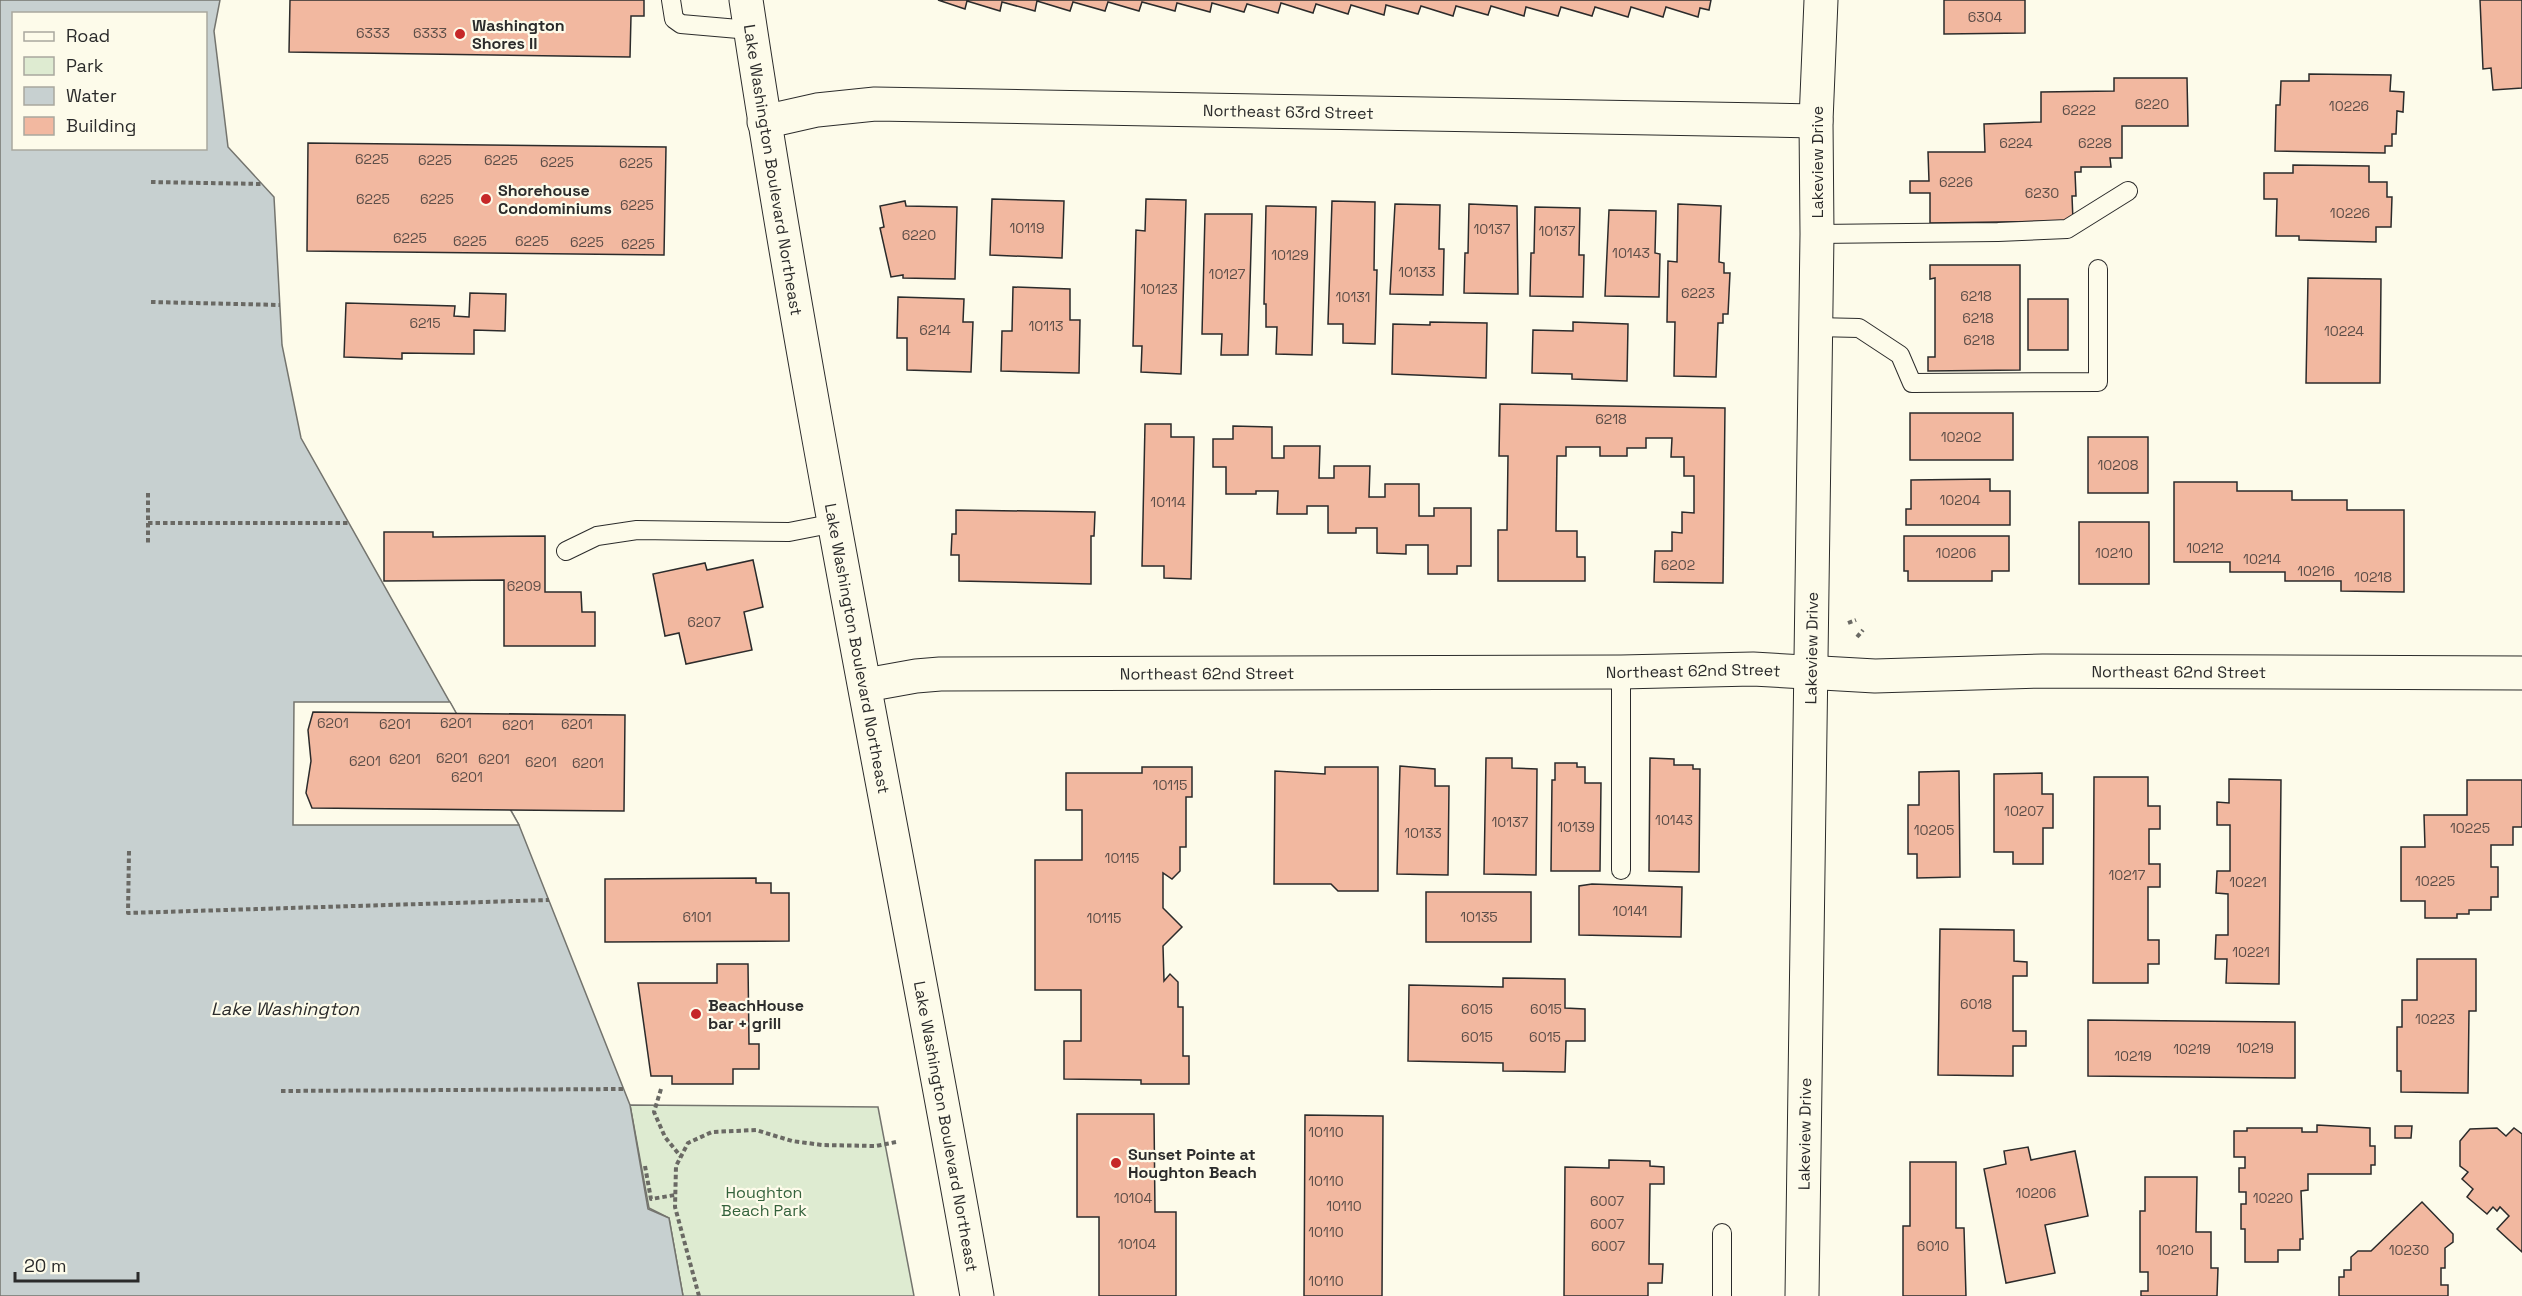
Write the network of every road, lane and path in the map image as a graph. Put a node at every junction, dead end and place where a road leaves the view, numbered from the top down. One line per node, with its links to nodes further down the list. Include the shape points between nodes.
1 (671, 0): 3 (lane, via 674,19 681,24)
2 (1821, 0): 4 (street, Lakeview Drive)
3 (748, 15): 5 (street, Lake Washington Boulevard Northeast)
4 (1816, 121): 5 (street, Northeast 63rd Street, via 875,104 817,110); 9 (street, Lakeview Drive)
5 (764, 122): 17 (street, Lake Washington Boulevard Northeast)
6 (151, 182): 7 (path)
7 (262, 184)
8 (2127, 190): 9 (lane, via 2067,229)
9 (1817, 234): 13 (street, Lakeview Drive)
10 (2098, 269): 13 (lane, via 2098,382 1912,383 1900,355 1859,328)
11 (151, 302): 12 (path)
12 (280, 305)
13 (1815, 327): 23 (street, Lakeview Drive)
14 (148, 493): 15 (path)
15 (148, 523): 16 (path); 18 (path)
16 (349, 523)
17 (835, 523): 19 (lane, via 789,532 637,530 597,536); 25 (street, Lake Washington Boulevard Northeast)
18 (148, 544)
19 (566, 551)
20 (1863, 630): 21 (path)
21 (1856, 638)
22 (1621, 672): 23 (street, Northeast 62nd Street); 25 (street, Northeast 62nd Street, via 940,674); 27 (lane)
23 (1809, 672): 24 (street, Northeast 62nd Street, via 1875,676 2043,671); 40 (street, Lakeview Drive)
24 (2522, 673)
25 (866, 685): 38 (street, Lake Washington Boulevard Northeast)
26 (129, 851): 28 (path, via 128,913)
27 (1621, 870)
28 (549, 900)
29 (624, 1089): 31 (path)
30 (661, 1089): 33 (path, via 654,1112 665,1137)
31 (281, 1091)
32 (896, 1142): 33 (path, via 876,1146 822,1145 756,1130 712,1132 688,1143)
33 (681, 1157): 35 (path, via 676,1167)
34 (645, 1167): 35 (path, via 651,1199)
35 (675, 1195): 37 (path)
36 (1722, 1233): 39 (lane)
37 (699, 1296)
38 (976, 1296)
39 (1722, 1296)
40 (1802, 1296)

